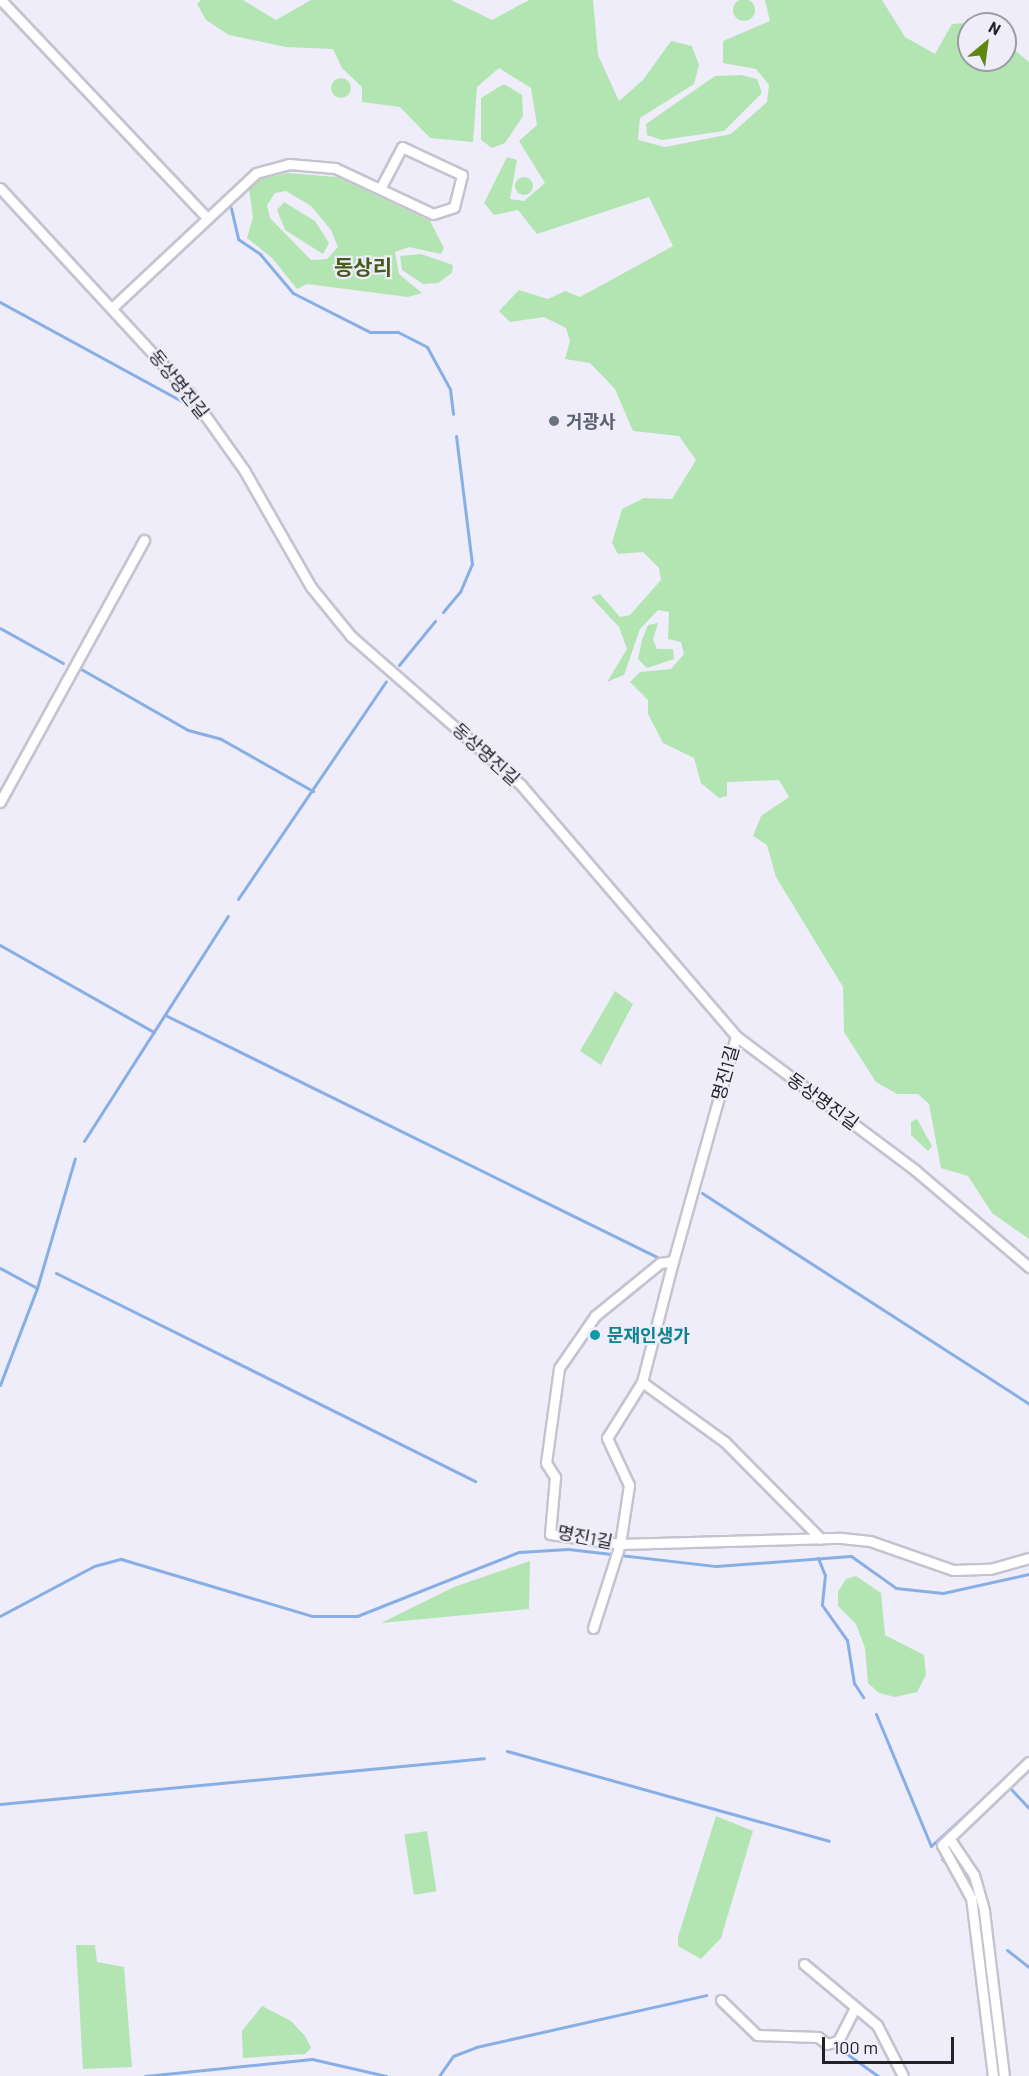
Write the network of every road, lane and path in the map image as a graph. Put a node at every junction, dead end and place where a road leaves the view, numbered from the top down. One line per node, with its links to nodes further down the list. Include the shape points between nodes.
1 (1, 0): 4 (street)
2 (381, 187): 2 (street, via 402,147 462,175 454,207 433,214); 4 (street, via 335,168 289,164 256,173)
3 (0, 188): 5 (street, 동상명진길)
4 (207, 218): 5 (street)
5 (113, 307): 8 (street, 동상명진길, via 190,394 338,622 544,809)
6 (144, 540): 7 (street)
7 (0, 802)
8 (736, 1036): 9 (street, 명진1길); 10 (street, 동상명진길, via 915,1170)
9 (673, 1261): 11 (street); 13 (street, 명진1길, via 660,1263 595,1316 559,1368 546,1463 555,1477 550,1534)
10 (1029, 1267)
11 (642, 1382): 12 (street, via 725,1442); 13 (street, via 607,1438 629,1485)
12 (821, 1539): 13 (street, 명진1길); 14 (street, 명진1길, via 870,1541 953,1570 990,1569)
13 (620, 1544): 15 (street)
14 (1029, 1558)
15 (594, 1628)
16 (1029, 1762): 17 (street)
17 (949, 1838): 22 (street, via 942,1845 971,1898); 23 (street, via 974,1875 984,1911)
18 (804, 1964): 20 (street)
19 (721, 2000): 20 (street, via 757,2035 818,2037 827,2044 838,2041)
20 (854, 2008): 21 (street, via 877,2025)
21 (903, 2076)
22 (993, 2076)
23 (1004, 2076)

